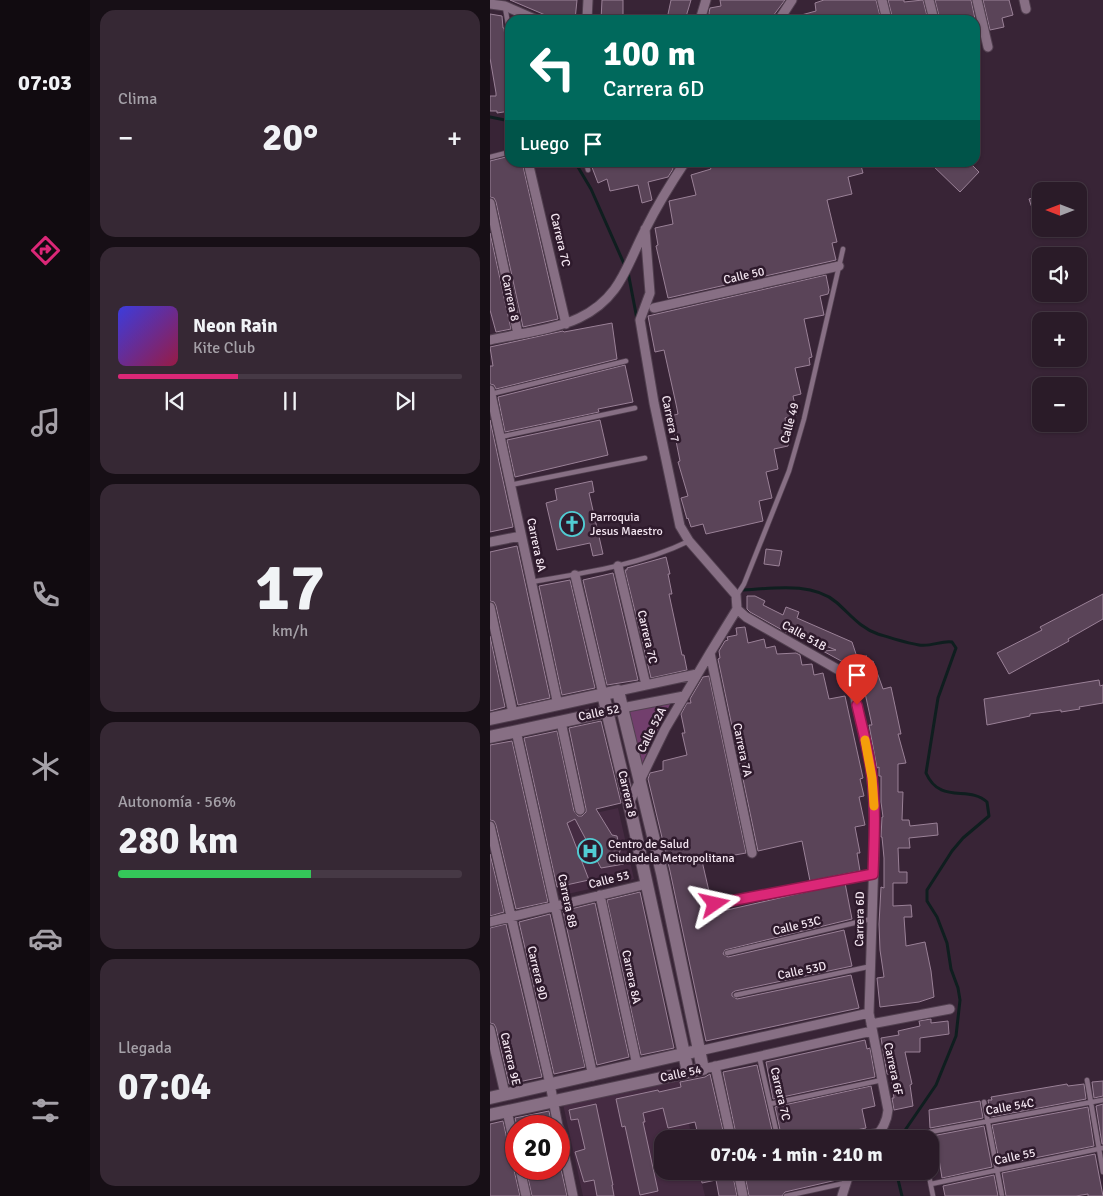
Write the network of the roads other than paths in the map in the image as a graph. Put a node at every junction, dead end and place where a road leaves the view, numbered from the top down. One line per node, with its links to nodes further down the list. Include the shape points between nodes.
1 (588, 0): 11 (street)
2 (706, 0): 12 (street)
3 (792, 0): 13 (street)
4 (882, 0): 14 (street)
5 (929, 0): 15 (street)
6 (977, 0): 16 (street)
7 (490, 4): 8 (street)
8 (504, 6): 9 (lane); 10 (street)
9 (506, 15)
10 (525, 15)
11 (587, 15)
12 (702, 15)
13 (782, 15)
14 (886, 15)
15 (933, 15)
16 (988, 47)
17 (505, 153): 18 (lane)
18 (490, 157)
19 (529, 167): 28 (street, Carrera 7C)
20 (587, 167): 22 (lane)
21 (682, 167): 24 (street)
22 (588, 170)
23 (490, 203): 29 (street, Carrera 8)
24 (645, 229): 28 (street, via 610,296 595,310); 39 (street, Carrera 7, via 650,293 640,320 644,350 680,526)
25 (844, 248): 26 (lane, Calle 49)
26 (840, 266): 27 (street, Calle 50); 43 (lane, Calle 49, via 789,471 744,584)
27 (654, 308)
28 (566, 324): 29 (street)
29 (518, 334): 30 (street)
30 (490, 340)
31 (626, 361): 32 (lane)
32 (490, 392): 34 (street, Carrera 8A)
33 (635, 408): 34 (lane)
34 (500, 437): 36 (street, Carrera 8A)
35 (645, 458): 36 (lane)
36 (510, 485): 37 (street, Carrera 8A)
37 (521, 536): 38 (street); 42 (street, Carrera 8A)
38 (490, 542)
39 (689, 542): 40 (lane); 43 (street, Carrera 7)
40 (618, 566): 41 (lane); 48 (street, Carrera 7C)
41 (575, 575): 42 (lane); 51 (street, Carrera 8)
42 (531, 582): 53 (street, Carrera 8A)
43 (736, 595): 45 (street)
44 (490, 607): 56 (street)
45 (737, 609): 46 (street); 49 (street, Calle 51B, via 746,618 844,673)
46 (710, 653): 47 (street); 65 (street, Carrera 7A)
47 (697, 674): 48 (street, Calle 52); 52 (street)
48 (646, 685): 50 (street, Calle 52)
49 (853, 690): 66 (street, Carrera 6D, via 872,778)
50 (618, 691): 51 (street, Calle 52); 54 (street, Carrera 8)
51 (603, 694): 53 (street, Calle 52); 55 (street, Carrera 8)
52 (684, 696): 54 (street, Calle 52); 61 (street, Calle 52A)
53 (558, 705): 56 (street, Calle 52)
54 (622, 708): 55 (street, Calle 52); 61 (street, Carrera 8)
55 (607, 712): 58 (street, Calle 52); 62 (street, Carrera 8)
56 (513, 713): 57 (street, Calle 52)
57 (490, 719)
58 (561, 722): 59 (street, Calle 52); 63 (street)
59 (516, 731): 60 (street, Calle 52); 70 (street, Carrera 8B)
60 (490, 737)
61 (640, 782): 62 (street, Calle 52A); 81 (street, Carrera 8)
62 (629, 803): 67 (street, Carrera 8)
63 (580, 810)
64 (490, 826): 71 (street, Carrera 9D)
65 (752, 853)
66 (873, 874): 69 (lane); 72 (street, Carrera 6D)
67 (647, 884): 68 (street, Calle 53); 82 (street, Carrera 8)
68 (600, 895): 70 (street, Calle 53); 84 (street, Carrera 8A)
69 (715, 904)
70 (556, 906): 71 (street, Calle 53); 87 (street, Carrera 8B)
71 (510, 917): 73 (street, Calle 53); 90 (street, Carrera 9D)
72 (872, 918): 74 (lane, Calle 53C); 75 (street, Carrera 6D)
73 (490, 922)
74 (727, 953)
75 (872, 966): 76 (lane, Calle 53D); 78 (street, Carrera 6D)
76 (736, 995)
77 (950, 1010): 79 (street, Calle 54)
78 (869, 1013): 79 (street, Carrera 6D); 81 (street, Calle 54)
79 (871, 1027): 83 (street, Calle 54); 88 (street, Carrera 6F)
80 (490, 1029): 91 (street, Carrera 9E)
81 (699, 1051): 82 (street, Calle 54); 85 (street, Carrera 8)
82 (685, 1054): 84 (street, Calle 54); 86 (street, Carrera 8)
83 (758, 1056): 85 (street, Calle 54); 97 (lane, Carrera 7C)
84 (637, 1065): 87 (street, Calle 54)
85 (709, 1068): 86 (street, Calle 54); 104 (street, Carrera 8)
86 (688, 1072): 94 (street, Calle 54)
87 (593, 1076): 90 (street, Calle 54)
88 (882, 1080): 97 (lane); 103 (street, Carrera 6F, via 888,1110)
89 (1087, 1080): 96 (lane)
90 (550, 1084): 91 (street, Calle 54); 94 (street, Carrera 9D)
91 (505, 1094): 92 (street, Calle 54)
92 (490, 1098)
93 (1103, 1100): 96 (lane, Calle 54C)
94 (553, 1101): 98 (street, Calle 54); 101 (street, Carrera 9D)
95 (984, 1102): 102 (lane)
96 (1091, 1102): 102 (lane, Calle 54C); 108 (lane)
97 (770, 1104): 105 (lane, Carrera 7C)
98 (507, 1111): 99 (street, Calle 54); 100 (street)
99 (490, 1115)
100 (508, 1115)
101 (556, 1115)
102 (987, 1121): 107 (lane, Calle 54C); 109 (lane)
103 (882, 1129): 106 (lane)
104 (727, 1130)
105 (776, 1130)
106 (877, 1130)
107 (939, 1130)
108 (1101, 1149): 109 (lane, Calle 55); 110 (lane)
109 (998, 1170): 117 (lane, Calle 55); 124 (lane)
110 (1103, 1172)
111 (522, 1180): 118 (street)
112 (570, 1180): 119 (street, Carrera 9D)
113 (740, 1180): 120 (street)
114 (846, 1180): 116 (street)
115 (930, 1180): 117 (lane)
116 (845, 1183): 121 (lane); 122 (street)
117 (931, 1184): 123 (lane)
118 (526, 1196)
119 (573, 1196)
120 (743, 1196)
121 (789, 1196)
122 (842, 1196)
123 (933, 1196)
124 (1002, 1196)

